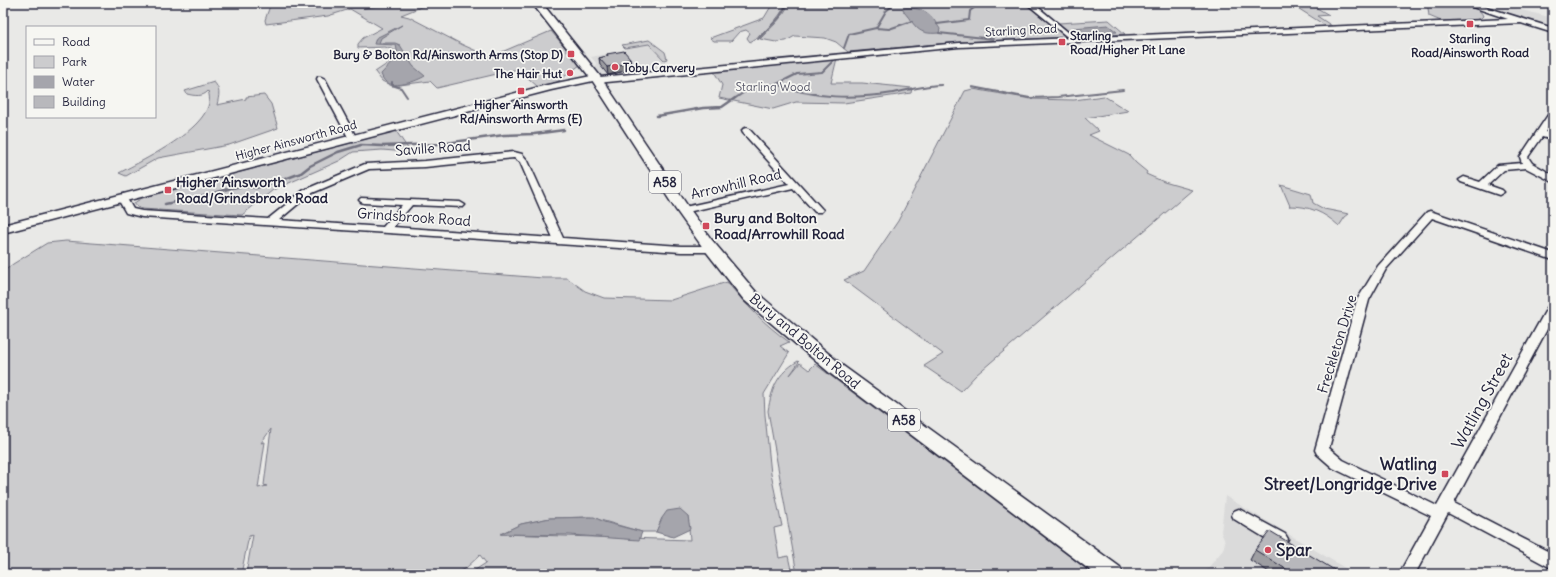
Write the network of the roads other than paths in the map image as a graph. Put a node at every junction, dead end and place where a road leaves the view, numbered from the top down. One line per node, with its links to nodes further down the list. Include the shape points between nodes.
1 (537, 3): 10 (highway, Bury and Bolton Road / A58)
2 (1029, 3): 8 (street)
3 (1465, 3): 4 (main road)
4 (1484, 10): 5 (main road); 6 (main road, via 1487,15)
5 (1520, 21): 6 (main road, Starling Road); 7 (main road)
6 (1486, 22): 8 (main road, Starling Road)
7 (1553, 30)
8 (1073, 39): 10 (main road, Starling Road, via 959,45)
9 (321, 79): 15 (street)
10 (597, 79): 15 (main road, Higher Ainsworth Road, via 550,87); 26 (highway, Bury and Bolton Road / A58)
11 (1553, 114): 13 (street)
12 (746, 131): 19 (street)
13 (1539, 133): 14 (street); 16 (street, via 1524,157)
14 (1553, 137)
15 (353, 139): 22 (main road, Higher Ainsworth Road)
16 (1528, 165): 17 (street); 20 (street, via 1501,167)
17 (1553, 179)
18 (1464, 180): 20 (street)
19 (795, 185): 26 (street, Arrowhill Road); 27 (street)
20 (1482, 186): 21 (street)
21 (1499, 192)
22 (123, 198): 28 (street, Grindsbrook Road, via 127,209 134,212); 29 (main road, Higher Ainsworth Road)
23 (364, 200): 24 (street)
24 (409, 202): 25 (street); 30 (street)
25 (460, 205)
26 (683, 210): 32 (highway, Bury and Bolton Road / A58)
27 (818, 210)
28 (271, 222): 30 (street, Grindsbrook Road); 31 (street, Saville Road, via 306,192 368,166 425,164 514,155 524,161)
29 (3, 229)
30 (386, 230): 31 (street, Grindsbrook Road)
31 (559, 240): 32 (street, Grindsbrook Road)
32 (712, 249): 39 (highway, Bury and Bolton Road / A58, via 750,296 814,352)
33 (1553, 257): 35 (street, Freckleton Drive, via 1430,214 1382,268 1363,300 1322,450 1338,464)
34 (1552, 311): 35 (street, Watling Street)
35 (1442, 510): 38 (street); 40 (street, Watling Street)
36 (1239, 514): 37 (street)
37 (1292, 546)
38 (1553, 562)
39 (1112, 574)
40 (1407, 574)

